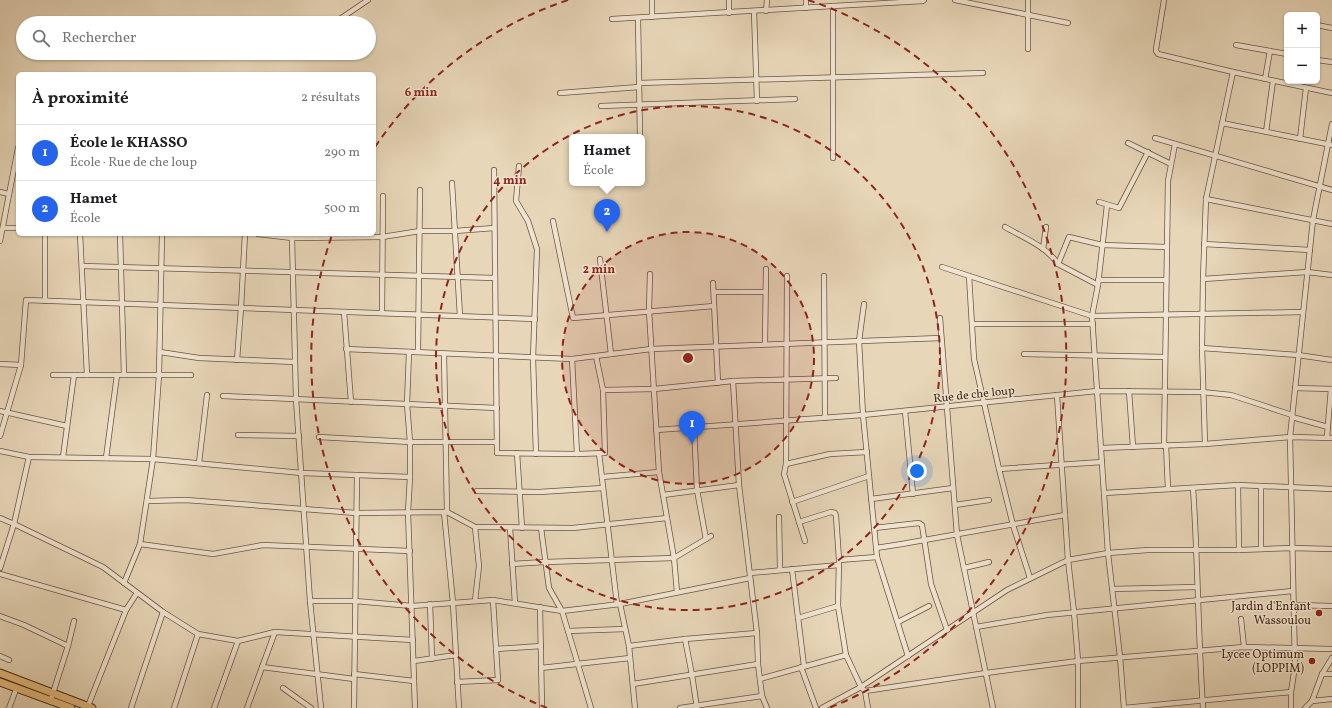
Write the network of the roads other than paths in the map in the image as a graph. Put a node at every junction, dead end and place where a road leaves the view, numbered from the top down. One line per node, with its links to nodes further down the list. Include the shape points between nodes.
1 (368, 0): 16 (street)
2 (652, 0): 17 (street)
3 (729, 0): 14 (street)
4 (767, 0): 13 (street)
5 (806, 0): 11 (street)
6 (924, 0): 10 (street)
7 (955, 0): 15 (street)
8 (1028, 0): 15 (street)
9 (1164, 0): 30 (street, via 1156,52)
10 (833, 6): 11 (street); 31 (street)
11 (806, 8): 13 (street)
12 (754, 11): 13 (street); 14 (street); 32 (street)
13 (766, 11)
14 (729, 13): 17 (street)
15 (1028, 15): 20 (street); 24 (street)
16 (344, 16)
17 (652, 17): 18 (street)
18 (638, 18): 19 (street); 35 (street)
19 (612, 19)
20 (1068, 23)
21 (1320, 26): 22 (street)
22 (1332, 28)
23 (1236, 45): 25 (street)
24 (1028, 49)
25 (1270, 51): 26 (street); 33 (street)
26 (1284, 53)
27 (1320, 60): 28 (street)
28 (1332, 62)
29 (983, 72): 31 (street)
30 (1233, 72): 33 (street); 43 (street)
31 (833, 77): 32 (street); 55 (street)
32 (756, 79): 35 (street); 40 (street)
33 (1265, 79): 34 (street)
34 (1273, 81): 36 (street); 45 (street)
35 (639, 85): 37 (street); 41 (street)
36 (1306, 88): 38 (street); 48 (street)
37 (560, 93)
38 (1332, 93)
39 (795, 99): 40 (street)
40 (757, 101): 41 (street)
41 (639, 105): 42 (street); 46 (street)
42 (602, 106)
43 (1222, 123): 45 (street); 53 (street)
44 (1332, 124): 51 (street)
45 (1266, 132): 48 (street)
46 (640, 134)
47 (1156, 138): 50 (street)
48 (1300, 138): 51 (street)
49 (1128, 143): 52 (street)
50 (1175, 144): 53 (street); 56 (street)
51 (1330, 145): 60 (street)
52 (1148, 152): 56 (street); 68 (street, via 1119,208)
53 (1215, 156): 60 (street); 66 (street)
54 (16, 158): 64 (street)
55 (833, 158)
56 (1171, 164): 91 (street, via 1168,181)
57 (519, 166): 139 (street, via 516,201 528,221 537,249)
58 (494, 170): 76 (street)
59 (452, 183): 78 (street)
60 (1320, 186): 62 (street); 69 (street)
61 (420, 190): 77 (street)
62 (1332, 190)
63 (0, 192): 64 (street)
64 (9, 194): 72 (street)
65 (382, 196): 86 (street)
66 (1206, 199): 69 (street); 89 (street)
67 (1099, 202): 68 (street)
68 (1107, 205): 90 (street)
69 (1313, 220): 71 (street); 93 (street)
70 (553, 221): 133 (street, via 573,318)
71 (1332, 224)
72 (2, 226): 75 (street); 88 (street)
73 (1005, 227): 92 (street)
74 (1046, 227): 92 (street)
75 (16, 228)
76 (494, 228): 78 (street); 112 (street)
77 (420, 231): 78 (street); 86 (street); 106 (street)
78 (455, 231): 111 (street)
79 (45, 236): 119 (street)
80 (80, 236): 96 (street)
81 (120, 236): 97 (street)
82 (162, 236): 98 (street)
83 (245, 236): 101 (street)
84 (275, 236): 87 (street)
85 (341, 236): 86 (street); 87 (street)
86 (382, 237): 104 (street)
87 (292, 238): 102 (street)
88 (0, 241)
89 (1204, 244): 93 (street); 113 (street)
90 (1102, 245): 91 (street); 95 (street, via 1069,237); 116 (street)
91 (1167, 247): 114 (street)
92 (1043, 249): 95 (street)
93 (1310, 250): 103 (street)
94 (600, 259): 133 (street)
95 (1058, 264): 116 (street)
96 (82, 266): 97 (street); 120 (street)
97 (121, 267): 98 (street); 121 (street)
98 (162, 268): 101 (street); 123 (street)
99 (942, 268): 110 (street)
100 (766, 269): 118 (street)
101 (243, 271): 102 (street); 125 (street)
102 (293, 272): 104 (street); 126 (street)
103 (1307, 272): 107 (street); 113 (street); 129 (street)
104 (382, 274): 106 (street); 130 (street)
105 (650, 274): 127 (street)
106 (419, 275): 111 (street); 131 (street)
107 (1332, 275)
108 (787, 276): 146 (street)
109 (824, 276): 144 (street)
110 (969, 276): 136 (street); 140 (street)
111 (458, 277): 112 (street); 135 (street)
112 (495, 278): 137 (street)
113 (1203, 279): 132 (street)
114 (1166, 280): 116 (street); 134 (street)
115 (713, 283): 117 (street)
116 (1098, 283): 136 (street)
117 (714, 292): 118 (street); 124 (street)
118 (765, 292): 145 (street)
119 (45, 301): 120 (street); 168 (street, via 26,300)
120 (84, 302): 121 (street); 171 (street)
121 (122, 304): 123 (street); 173 (street)
122 (864, 304): 143 (street)
123 (160, 305): 125 (street); 151 (street)
124 (714, 306): 127 (street); 147 (street)
125 (241, 308): 126 (street); 164 (street)
126 (294, 310): 128 (street); 166 (street)
127 (649, 311): 133 (street); 150 (street)
128 (344, 312): 130 (street); 149 (street)
129 (1303, 312): 132 (street); 158 (street)
130 (382, 313): 131 (street)
131 (419, 314): 135 (street); 153 (street)
132 (1203, 314): 134 (street); 148 (street)
133 (606, 315): 155 (street)
134 (1166, 315): 136 (street); 161 (street)
135 (460, 316): 137 (street)
136 (1092, 316): 141 (street)
137 (496, 317): 139 (street); 159 (street)
138 (940, 318): 142 (street)
139 (535, 319): 162 (street)
140 (972, 324): 141 (street); 194 (street, via 974,359)
141 (1093, 324): 157 (street)
142 (941, 338): 143 (street); 197 (street)
143 (859, 341): 144 (street); 202 (street)
144 (824, 342): 146 (street); 176 (street)
145 (765, 344): 146 (street); 147 (street)
146 (787, 344): 178 (street)
147 (716, 346): 150 (street); 180 (street)
148 (1202, 348): 158 (street); 188 (street)
149 (346, 349): 152 (street); 193 (street)
150 (651, 349): 155 (street); 182 (street)
151 (160, 352): 164 (street); 174 (street)
152 (409, 352): 153 (street); 195 (street)
153 (418, 352): 154 (street)
154 (444, 354): 159 (street); 196 (street)
155 (611, 354): 160 (street)
156 (1024, 354): 157 (street)
157 (1095, 355): 161 (street); 185 (street)
158 (1298, 355): 165 (street); 181 (street)
159 (496, 356): 162 (street); 198 (street)
160 (596, 356): 163 (street); 184 (street)
161 (1165, 357): 187 (street)
162 (533, 358): 163 (street); 228 (street)
163 (572, 359): 229 (street)
164 (237, 360): 166 (street)
165 (1332, 360)
166 (295, 362): 192 (street)
167 (0, 364): 168 (street)
168 (21, 365): 201 (street)
169 (53, 375): 170 (street)
170 (74, 375): 171 (street); 207 (street)
171 (87, 375): 172 (street)
172 (117, 375): 173 (street); 232 (street)
173 (124, 375): 174 (street)
174 (159, 375): 175 (street); 233 (street)
175 (191, 375)
176 (824, 378): 177 (street); 178 (street); 204 (street)
177 (836, 378)
178 (787, 379): 179 (street); 205 (street)
179 (733, 381): 180 (street); 206 (street)
180 (718, 383): 182 (street)
181 (1295, 388): 183 (street); 203 (street)
182 (654, 389): 184 (street); 210 (street)
183 (1331, 389): 209 (street)
184 (602, 390): 226 (street, via 605,453)
185 (1097, 390): 186 (street, Rue de che loup); 190 (street, Rue de che loup); 223 (street)
186 (1129, 391): 187 (street, Rue de che loup); 222 (street)
187 (1165, 392): 188 (street, Rue de che loup); 221 (street)
188 (1202, 392): 203 (street, Rue de che loup, via 1231,395); 220 (street)
189 (207, 395): 235 (street)
190 (1057, 395): 194 (street, Rue de che loup); 237 (street)
191 (222, 396): 192 (street)
192 (296, 399): 193 (street); 213 (street)
193 (350, 402): 195 (street)
194 (984, 403): 197 (street, Rue de che loup); 238 (street)
195 (407, 404): 196 (street); 217 (street)
196 (445, 405): 198 (street); 218 (street)
197 (947, 407): 200 (street, Rue de che loup); 250 (street)
198 (497, 408): 219 (street)
199 (0, 411): 201 (street)
200 (905, 411): 202 (street, Rue de che loup); 258 (street)
201 (7, 413): 207 (street); 212 (street)
202 (863, 416): 204 (street, Rue de che loup); 225 (street)
203 (1292, 416): 209 (street, Rue de che loup); 215 (street)
204 (825, 418): 205 (street, Rue de che loup)
205 (787, 421): 206 (street, Rue de che loup); 236 (street)
206 (735, 424): 208 (street, Rue de che loup); 245 (street)
207 (67, 426): 231 (street)
208 (694, 427): 210 (street, Rue de che loup); 254 (street)
209 (1328, 427): 216 (street)
210 (656, 430): 239 (street)
211 (238, 435): 213 (street)
212 (0, 436)
213 (299, 436): 240 (street)
214 (319, 437): 217 (street)
215 (1290, 437): 216 (street); 220 (street); 248 (street)
216 (1330, 437)
217 (410, 442): 218 (street); 243 (street)
218 (446, 442): 219 (street); 267 (street)
219 (497, 442): 227 (street, via 497,453)
220 (1205, 444): 221 (street)
221 (1165, 445): 222 (street); 252 (street)
222 (1133, 447): 223 (street)
223 (1101, 448): 234 (street)
224 (0, 451): 230 (street)
225 (867, 452): 236 (street, via 830,454); 242 (street)
226 (599, 453): 229 (street); 244 (street)
227 (517, 454): 228 (street); 256 (street)
228 (536, 454): 229 (street)
229 (577, 454)
230 (29, 457): 231 (street); 274 (street)
231 (63, 457): 232 (street)
232 (106, 458): 233 (street)
233 (153, 458): 235 (street); 262 (street)
234 (1102, 462): 237 (street); 257 (street)
235 (199, 463): 240 (street)
236 (786, 464): 263 (street, via 784,478)
237 (1062, 466): 238 (street); 269 (street)
238 (999, 469): 276 (street)
239 (660, 472): 244 (street); 259 (street)
240 (302, 473): 241 (street); 265 (street)
241 (357, 475): 243 (street); 268 (street)
242 (869, 476): 260 (street); 263 (street)
243 (410, 477): 266 (street)
244 (602, 477): 249 (street)
245 (739, 485): 254 (street); 311 (street)
246 (1238, 485): 247 (street); 251 (street); 295 (street)
247 (1261, 486): 248 (street); 292 (street)
248 (1291, 487): 253 (street); 290 (street)
249 (603, 488): 256 (street); 275 (street)
250 (953, 488): 258 (street); 264 (street)
251 (1193, 488): 252 (street); 294 (street)
252 (1168, 489): 257 (street)
253 (1332, 489)
254 (697, 490): 259 (street); 284 (street)
255 (477, 491): 256 (street)
256 (519, 492): 279 (street)
257 (1104, 493): 297 (street)
258 (913, 494): 260 (street)
259 (664, 495): 272 (street)
260 (872, 499): 281 (street)
261 (989, 500): 264 (street)
262 (147, 501): 265 (street, via 186,500); 287 (street)
263 (792, 502): 273 (street)
264 (954, 505): 282 (street)
265 (304, 509): 268 (street); 288 (street)
266 (408, 512): 267 (street); 268 (street); 296 (street)
267 (445, 512): 277 (street); 324 (street)
268 (356, 513): 291 (street)
269 (1065, 515): 276 (street); 301 (street)
270 (779, 516): 309 (street)
271 (0, 518): 274 (street)
272 (668, 518): 275 (street); 299 (street)
273 (799, 522): 286 (street); 304 (street, via 835,513)
274 (14, 524): 306 (street); 313 (street, via 103,567)
275 (607, 525): 280 (street); 300 (street)
276 (1013, 525): 282 (street); 312 (street)
277 (475, 528): 278 (street); 323 (street, via 478,566)
278 (510, 528): 279 (street); 305 (street)
279 (522, 528): 280 (street)
280 (541, 528): 302 (street)
281 (874, 528): 285 (street, via 919,523 922,525); 289 (street)
282 (957, 535): 285 (street); 307 (street)
283 (711, 536): 284 (street)
284 (706, 539): 299 (street)
285 (924, 540): 289 (street); 347 (street, via 931,584)
286 (805, 541)
287 (140, 544): 288 (street, via 213,554 263,545); 313 (street)
288 (307, 547): 291 (street); 319 (street)
289 (876, 548): 298 (street)
290 (1292, 548): 292 (street); 293 (street); 316 (street)
291 (356, 549): 296 (street); 322 (street)
292 (1261, 549): 295 (street)
293 (1332, 549)
294 (1197, 550): 295 (street); 297 (street); 314 (street)
295 (1239, 550)
296 (410, 551): 329 (street)
297 (1108, 553): 301 (street); 315 (street)
298 (877, 557): 304 (street); 344 (street)
299 (674, 558): 300 (street); 317 (street)
300 (611, 560): 302 (street); 327 (street)
301 (1068, 560): 312 (street); 338 (street)
302 (545, 562): 305 (street); 336 (street, via 549,588)
303 (989, 562): 307 (street)
304 (839, 563): 308 (street); 330 (street)
305 (512, 564): 325 (street)
306 (0, 568)
307 (964, 568): 339 (street)
308 (792, 569): 309 (street); 341 (street)
309 (780, 570): 311 (street)
310 (0, 574): 335 (street)
311 (750, 575): 317 (street); 352 (street)
312 (1030, 578): 339 (street)
313 (124, 583): 318 (street)
314 (1197, 587): 315 (street); 321 (street)
315 (1112, 589): 334 (street)
316 (1293, 591): 321 (street); 328 (street)
317 (677, 592): 327 (street)
318 (137, 593): 335 (street); 337 (street)
319 (310, 600): 322 (street); 351 (street)
320 (493, 600): 323 (street); 325 (street); 362 (street)
321 (1197, 600): 334 (street); 364 (street)
322 (355, 601): 329 (street); 353 (street)
323 (475, 601): 324 (street)
324 (453, 603): 326 (street); 367 (street)
325 (514, 603): 333 (street)
326 (430, 604): 329 (street); 372 (street)
327 (618, 604): 336 (street); 346 (street)
328 (1294, 605): 332 (street); 361 (street)
329 (412, 606): 355 (street)
330 (838, 606): 341 (street); 365 (street)
331 (929, 606): 344 (street)
332 (1332, 606)
333 (540, 607): 336 (street); 358 (street)
334 (1114, 609): 338 (street); 369 (street)
335 (126, 610): 405 (street)
336 (562, 610): 348 (street)
337 (163, 612): 350 (street); 409 (street)
338 (1074, 612): 345 (street); 375 (street)
339 (973, 613): 345 (street); 347 (street)
340 (0, 616): 357 (street)
341 (798, 618): 379 (street)
342 (1241, 618): 360 (street)
343 (74, 620): 357 (street)
344 (898, 622): 368 (street)
345 (976, 627): 381 (street)
346 (625, 629): 348 (street); 359 (street)
347 (947, 630): 368 (street)
348 (568, 631): 376 (street)
349 (275, 632): 351 (street); 356 (street); 378 (street)
350 (198, 634): 356 (street); 410 (street)
351 (314, 634): 353 (street); 386 (street)
352 (757, 634): 354 (street); 377 (street)
353 (355, 637): 355 (street); 383 (street)
354 (685, 639): 359 (street); 387 (street)
355 (413, 640): 374 (street)
356 (238, 641): 411 (street)
357 (68, 646): 399 (street)
358 (541, 646): 362 (street); 380 (street)
359 (629, 646): 370 (street)
360 (1244, 647): 361 (street); 364 (street)
361 (1294, 648): 363 (street); 398 (street, via 1295,666)
362 (496, 649): 392 (street, via 498,680)
363 (1332, 649)
364 (1201, 651): 369 (street); 403 (street)
365 (846, 655): 379 (street); 395 (street)
366 (0, 656): 373 (street)
367 (456, 656): 372 (street); 392 (street)
368 (908, 656): 395 (street)
369 (1120, 657): 375 (street); 403 (street, via 1124,708)
370 (630, 658): 376 (street); 394 (street)
371 (1332, 658): 384 (street)
372 (432, 659): 374 (street)
373 (9, 660)
374 (414, 661): 390 (street)
375 (1078, 661): 381 (street); 427 (street)
376 (578, 664): 380 (street); 419 (street)
377 (758, 664): 387 (street); 389 (street)
378 (262, 667): 386 (street); 412 (street)
379 (802, 667): 389 (street); 423 (street)
380 (541, 668): 418 (street)
381 (986, 673): 397 (street); 426 (street)
382 (0, 674): 393 (highway)
383 (354, 674): 388 (street); 390 (street)
384 (1322, 674): 385 (street); 404 (street)
385 (1332, 674)
386 (319, 675): 388 (street); 414 (street)
387 (692, 675): 394 (street); 406 (street)
388 (354, 679): 415 (street)
389 (760, 679): 400 (street)
390 (414, 681): 416 (street)
391 (0, 682): 393 (highway)
392 (458, 682): 417 (street)
393 (18, 684): 399 (highway); 402 (highway); 407 (street)
394 (633, 684): 420 (street)
395 (862, 687): 397 (street); 424 (street)
396 (283, 688): 413 (street)
397 (865, 692): 425 (street)
398 (1291, 692): 403 (street); 429 (street)
399 (53, 693): 402 (street); 405 (highway)
400 (762, 696): 406 (street); 422 (street)
401 (1332, 699): 404 (street)
402 (50, 700): 408 (highway)
403 (1203, 700): 428 (street)
404 (1312, 700): 430 (street)
405 (87, 707)
406 (696, 707): 421 (street)
407 (9, 708)
408 (70, 708)
409 (131, 708)
410 (174, 708)
411 (214, 708)
412 (247, 708)
413 (310, 708)
414 (321, 708)
415 (354, 708)
416 (415, 708)
417 (459, 708)
418 (542, 708)
419 (591, 708)
420 (635, 708)
421 (680, 708)
422 (767, 708)
423 (816, 708)
424 (822, 708)
425 (868, 708)
426 (993, 708)
427 (1078, 708)
428 (1203, 708)
429 (1291, 708)
430 (1305, 708)

